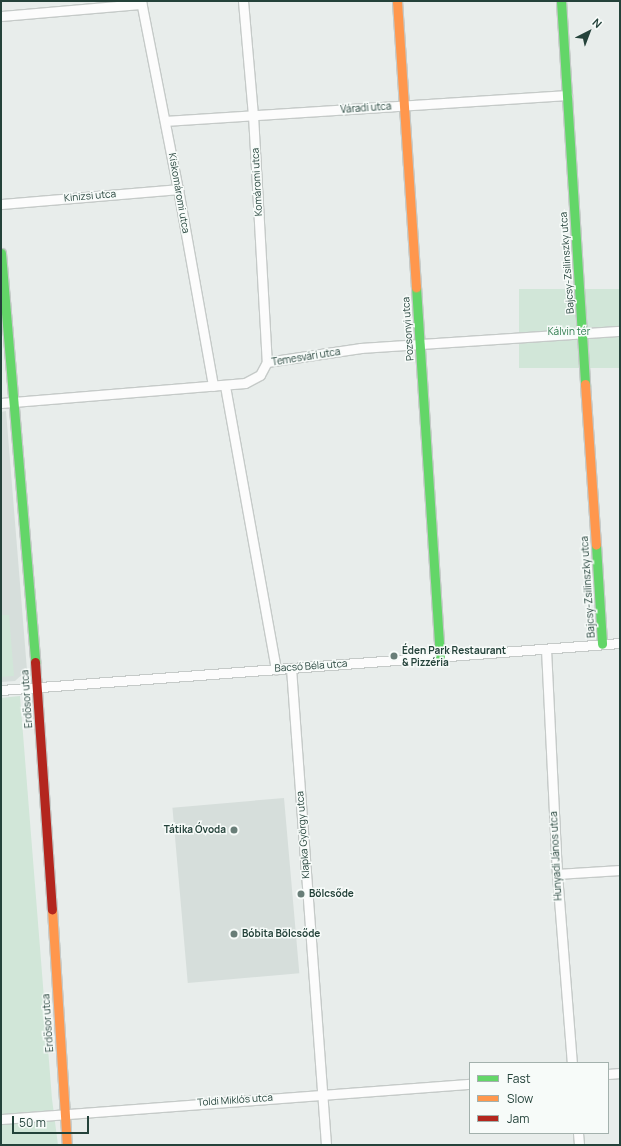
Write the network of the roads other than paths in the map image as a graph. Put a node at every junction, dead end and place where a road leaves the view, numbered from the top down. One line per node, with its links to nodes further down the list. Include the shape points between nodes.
1 (243, 1): 8 (street, Komáromi utca)
2 (397, 1): 7 (street, Pozsonyi utca)
3 (561, 1): 6 (street, Bajcsy-Zsilinszky utca)
4 (141, 2): 5 (street); 9 (street, Kiskomáromi utca)
5 (1, 16)
6 (567, 95): 7 (street, Váradi utca); 14 (street, Bajcsy-Zsilinszky utca)
7 (404, 105): 8 (street, Váradi utca); 15 (street, Pozsonyi utca)
8 (253, 116): 9 (street, Váradi utca); 16 (street, Komáromi utca)
9 (165, 121): 10 (street, Kiskomáromi utca)
10 (178, 189): 11 (street, Kinizsi utca); 17 (street, Kiskomáromi utca)
11 (1, 204)
12 (1, 252): 19 (street, Erdősor utca)
13 (620, 331): 14 (street, Temesvári utca)
14 (582, 333): 15 (street, Temesvári utca); 22 (street, Bajcsy-Zsilinszky utca)
15 (420, 344): 16 (street, Temesvári utca, via 361,348); 24 (street, Pozsonyi utca)
16 (267, 362): 18 (street, Temesvári utca, via 260,375 246,383)
17 (213, 386): 18 (street, Temesvári utca); 19 (street, Temesvári utca)
18 (225, 386): 26 (street)
19 (15, 402): 20 (street, Temesvári utca); 27 (street, Erdősor utca)
20 (1, 403)
21 (620, 643): 22 (street, Bacsó Béla utca)
22 (602, 644): 23 (street, Bacsó Béla utca)
23 (546, 649): 24 (street, Bacsó Béla utca); 30 (street, Hunyadi János utca)
24 (440, 656): 25 (street, Bacsó Béla utca)
25 (290, 668): 26 (street, Bacsó Béla utca); 35 (street, Klapka György utca)
26 (276, 669): 27 (street, Bacsó Béla utca)
27 (37, 686): 28 (street, Bacsó Béla utca); 36 (street, Erdősor utca)
28 (1, 690)
29 (620, 870): 30 (street)
30 (557, 874): 31 (street, Hunyadi János utca)
31 (572, 1062)
32 (620, 1073): 33 (street)
33 (609, 1074)
34 (469, 1084): 35 (street, Toldi Miklós utca)
35 (322, 1094): 36 (street, Toldi Miklós utca); 40 (street, Klapka György utca)
36 (64, 1112): 37 (street, Toldi Miklós utca); 39 (street, Erdősor utca)
37 (1, 1119)
38 (578, 1134): 41 (street)
39 (67, 1145)
40 (326, 1145)
41 (579, 1145)

